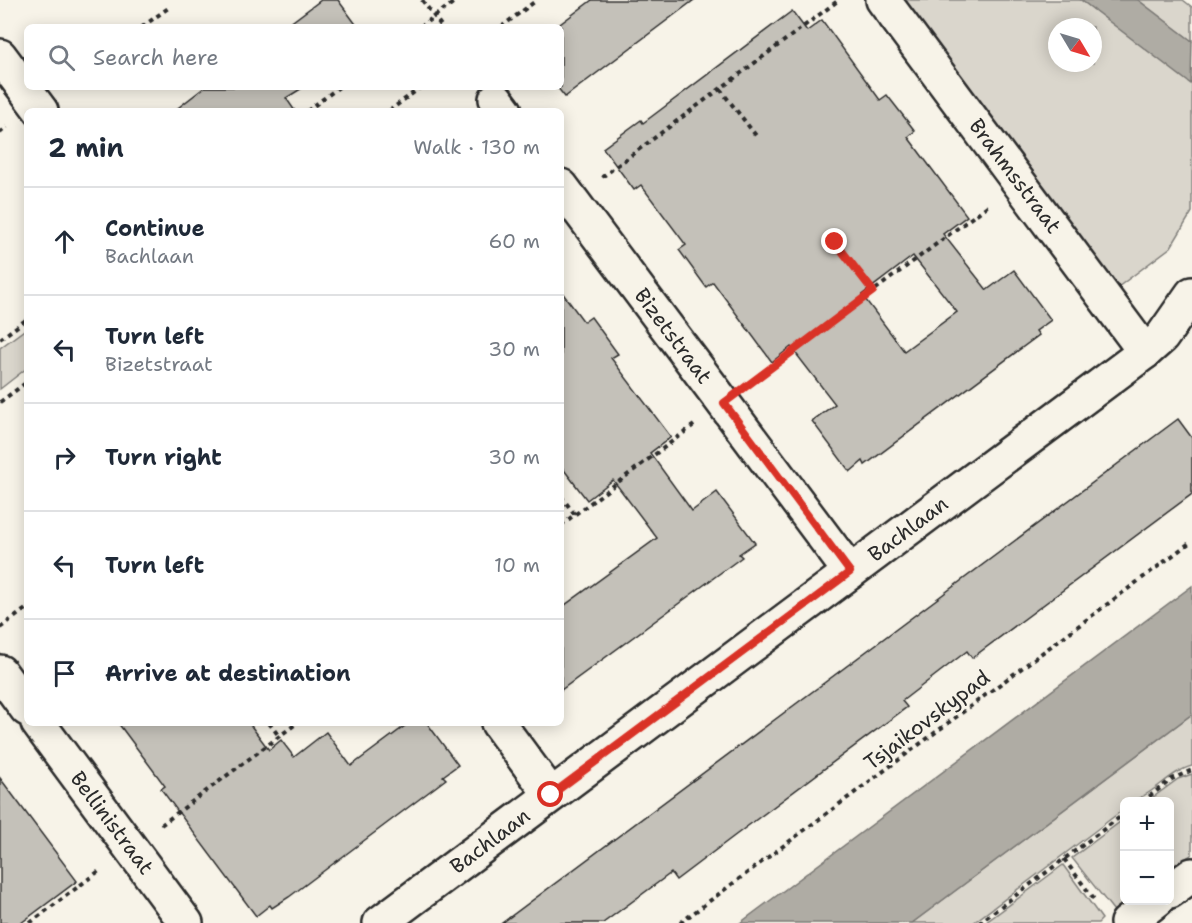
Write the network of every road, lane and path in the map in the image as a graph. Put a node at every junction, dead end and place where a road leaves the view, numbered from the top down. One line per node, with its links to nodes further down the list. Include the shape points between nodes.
1 (422, 0): 7 (path)
2 (457, 0): 7 (path)
3 (537, 0): 11 (path)
4 (839, 0): 14 (path)
5 (884, 0): 22 (street, Brahmsstraat)
6 (171, 6): 8 (path)
7 (434, 16): 9 (path); 10 (path)
8 (146, 24)
9 (424, 24)
10 (440, 24)
11 (505, 24)
12 (0, 57): 13 (street)
13 (24, 89)
14 (720, 89): 21 (path); 23 (path)
15 (25, 90): 18 (street)
16 (335, 90): 19 (path)
17 (417, 90): 20 (path)
18 (39, 108)
19 (311, 108)
20 (393, 108)
21 (757, 137)
22 (1019, 182): 25 (path); 29 (street, Brahmsstraat)
23 (566, 193): 32 (street, Bizetstraat)
24 (835, 242): 25 (path)
25 (873, 291): 32 (path)
26 (1192, 294): 29 (street, Bachlaan, via 1162,337)
27 (24, 321): 28 (path)
28 (0, 339)
29 (1145, 352): 37 (street, Bachlaan)
30 (24, 384): 31 (path)
31 (0, 402)
32 (724, 403): 34 (path); 37 (street, Bizetstraat)
33 (564, 500): 34 (path)
34 (575, 515): 35 (path)
35 (564, 523)
36 (1192, 541): 60 (path, Tsjaikovskypad)
37 (850, 572): 48 (street, Bachlaan)
38 (24, 610): 39 (path)
39 (0, 628)
40 (0, 672): 41 (street)
41 (24, 705)
42 (40, 726): 51 (street, Bellinistraat)
43 (271, 726): 46 (path)
44 (293, 726): 46 (path)
45 (500, 726): 48 (street)
46 (279, 736): 51 (path)
47 (1192, 770): 49 (path)
48 (551, 795): 59 (street, Bachlaan)
49 (1147, 797)
50 (1120, 818): 52 (path)
51 (130, 848): 57 (path); 58 (street, Bellinistraat)
52 (1064, 859): 56 (path); 61 (path)
53 (1192, 875): 54 (street)
54 (1174, 888)
55 (1144, 905): 56 (street)
56 (1114, 916)
57 (30, 923)
58 (186, 923)
59 (380, 923)
60 (680, 923)
61 (979, 923)

